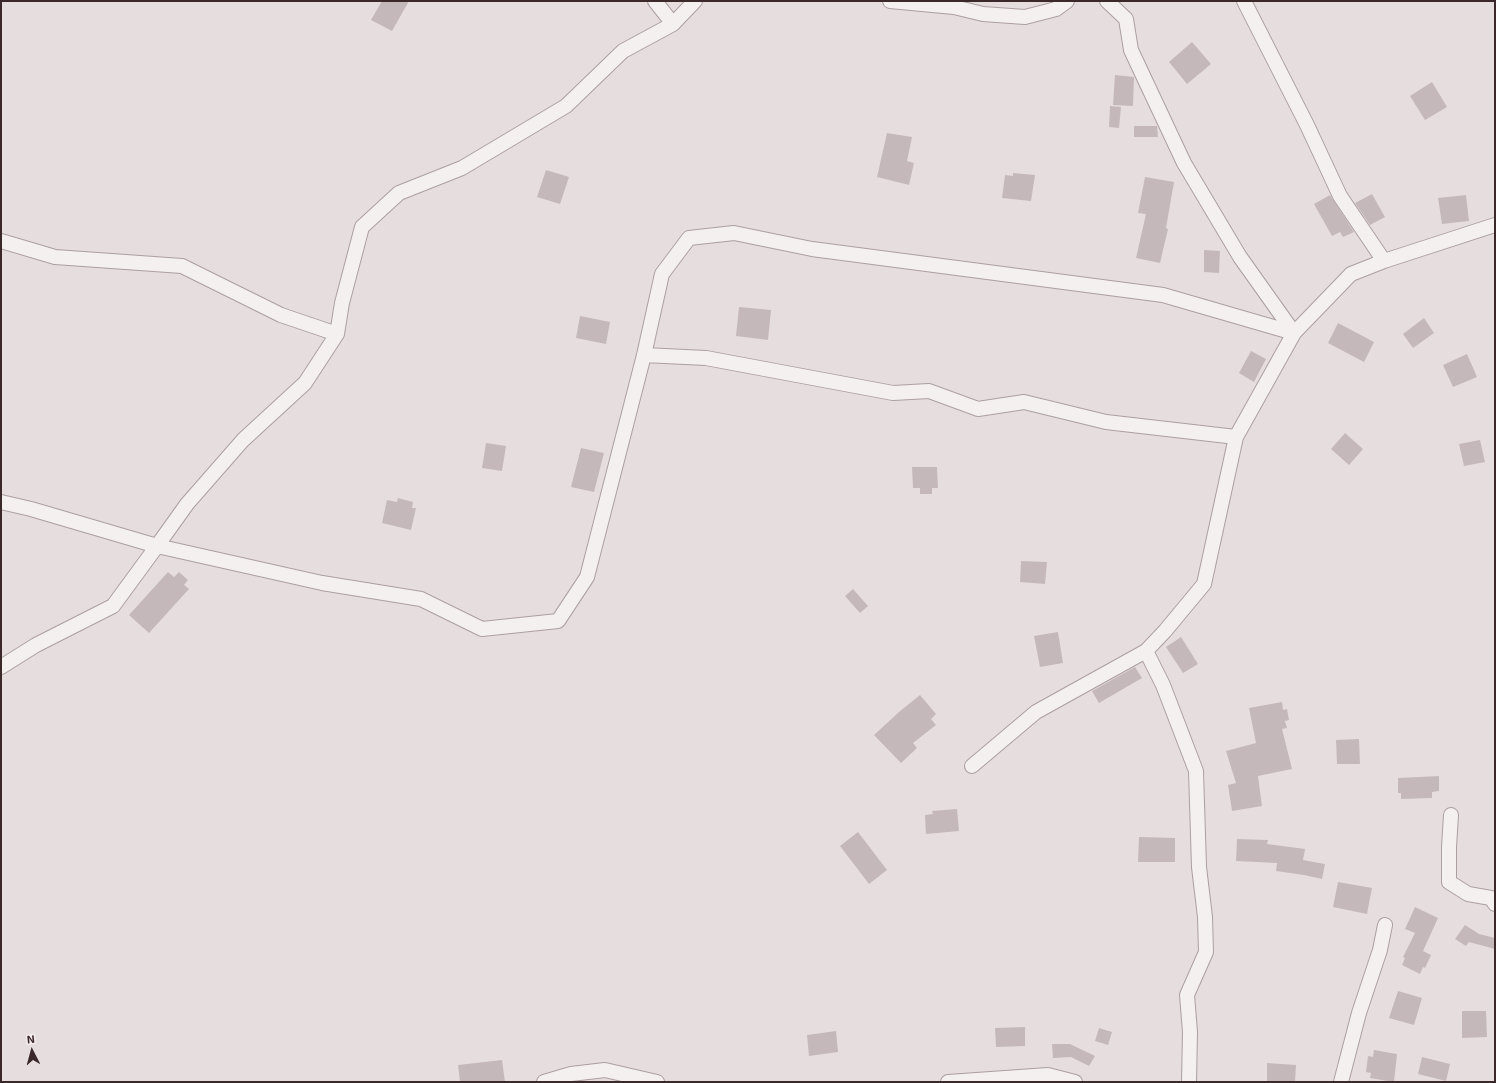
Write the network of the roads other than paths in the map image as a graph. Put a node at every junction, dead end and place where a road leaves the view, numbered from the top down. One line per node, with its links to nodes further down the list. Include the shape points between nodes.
1 (655, 1): 7 (street)
2 (695, 1): 7 (street)
3 (890, 1): 4 (street, via 1024,17 1056,9)
4 (1067, 1)
5 (1107, 1): 11 (street, via 1126,19 1131,50 1184,163 1240,258)
6 (1244, 1): 10 (street, via 1340,196)
7 (673, 24): 12 (street, via 623,51 566,106 462,168 399,193 367,222 362,227 342,303)
8 (1495, 225): 10 (street)
9 (1, 241): 12 (street, via 55,257 182,266 281,315)
10 (1384, 261): 11 (street, via 1351,274)
11 (1294, 333): 13 (street, via 1163,295 812,249 734,233 689,238 662,274); 14 (street)
12 (337, 334): 16 (street, via 305,382 244,440 187,504)
13 (644, 355): 14 (street, via 706,358 893,393 929,391 978,409 1024,402 1106,422); 16 (street, via 587,577 558,621 482,629 421,599 322,583)
14 (1236, 437): 17 (street, via 1204,584)
15 (1, 502): 16 (street)
16 (157, 546): 18 (street, via 113,606 36,645)
17 (1146, 651): 19 (street, via 1036,712); 27 (street, via 1163,685 1196,771 1199,867 1206,952 1187,996 1190,1032)
18 (1, 667)
19 (972, 766)
20 (1451, 815): 21 (street, via 1449,882 1468,894 1491,898)
21 (1495, 904)
22 (1385, 925): 28 (street)
23 (544, 1082): 24 (street, via 571,1074 605,1070)
24 (657, 1082)
25 (948, 1082): 26 (street, via 1048,1075)
26 (1075, 1082)
27 (1188, 1082)
28 (1341, 1082)

